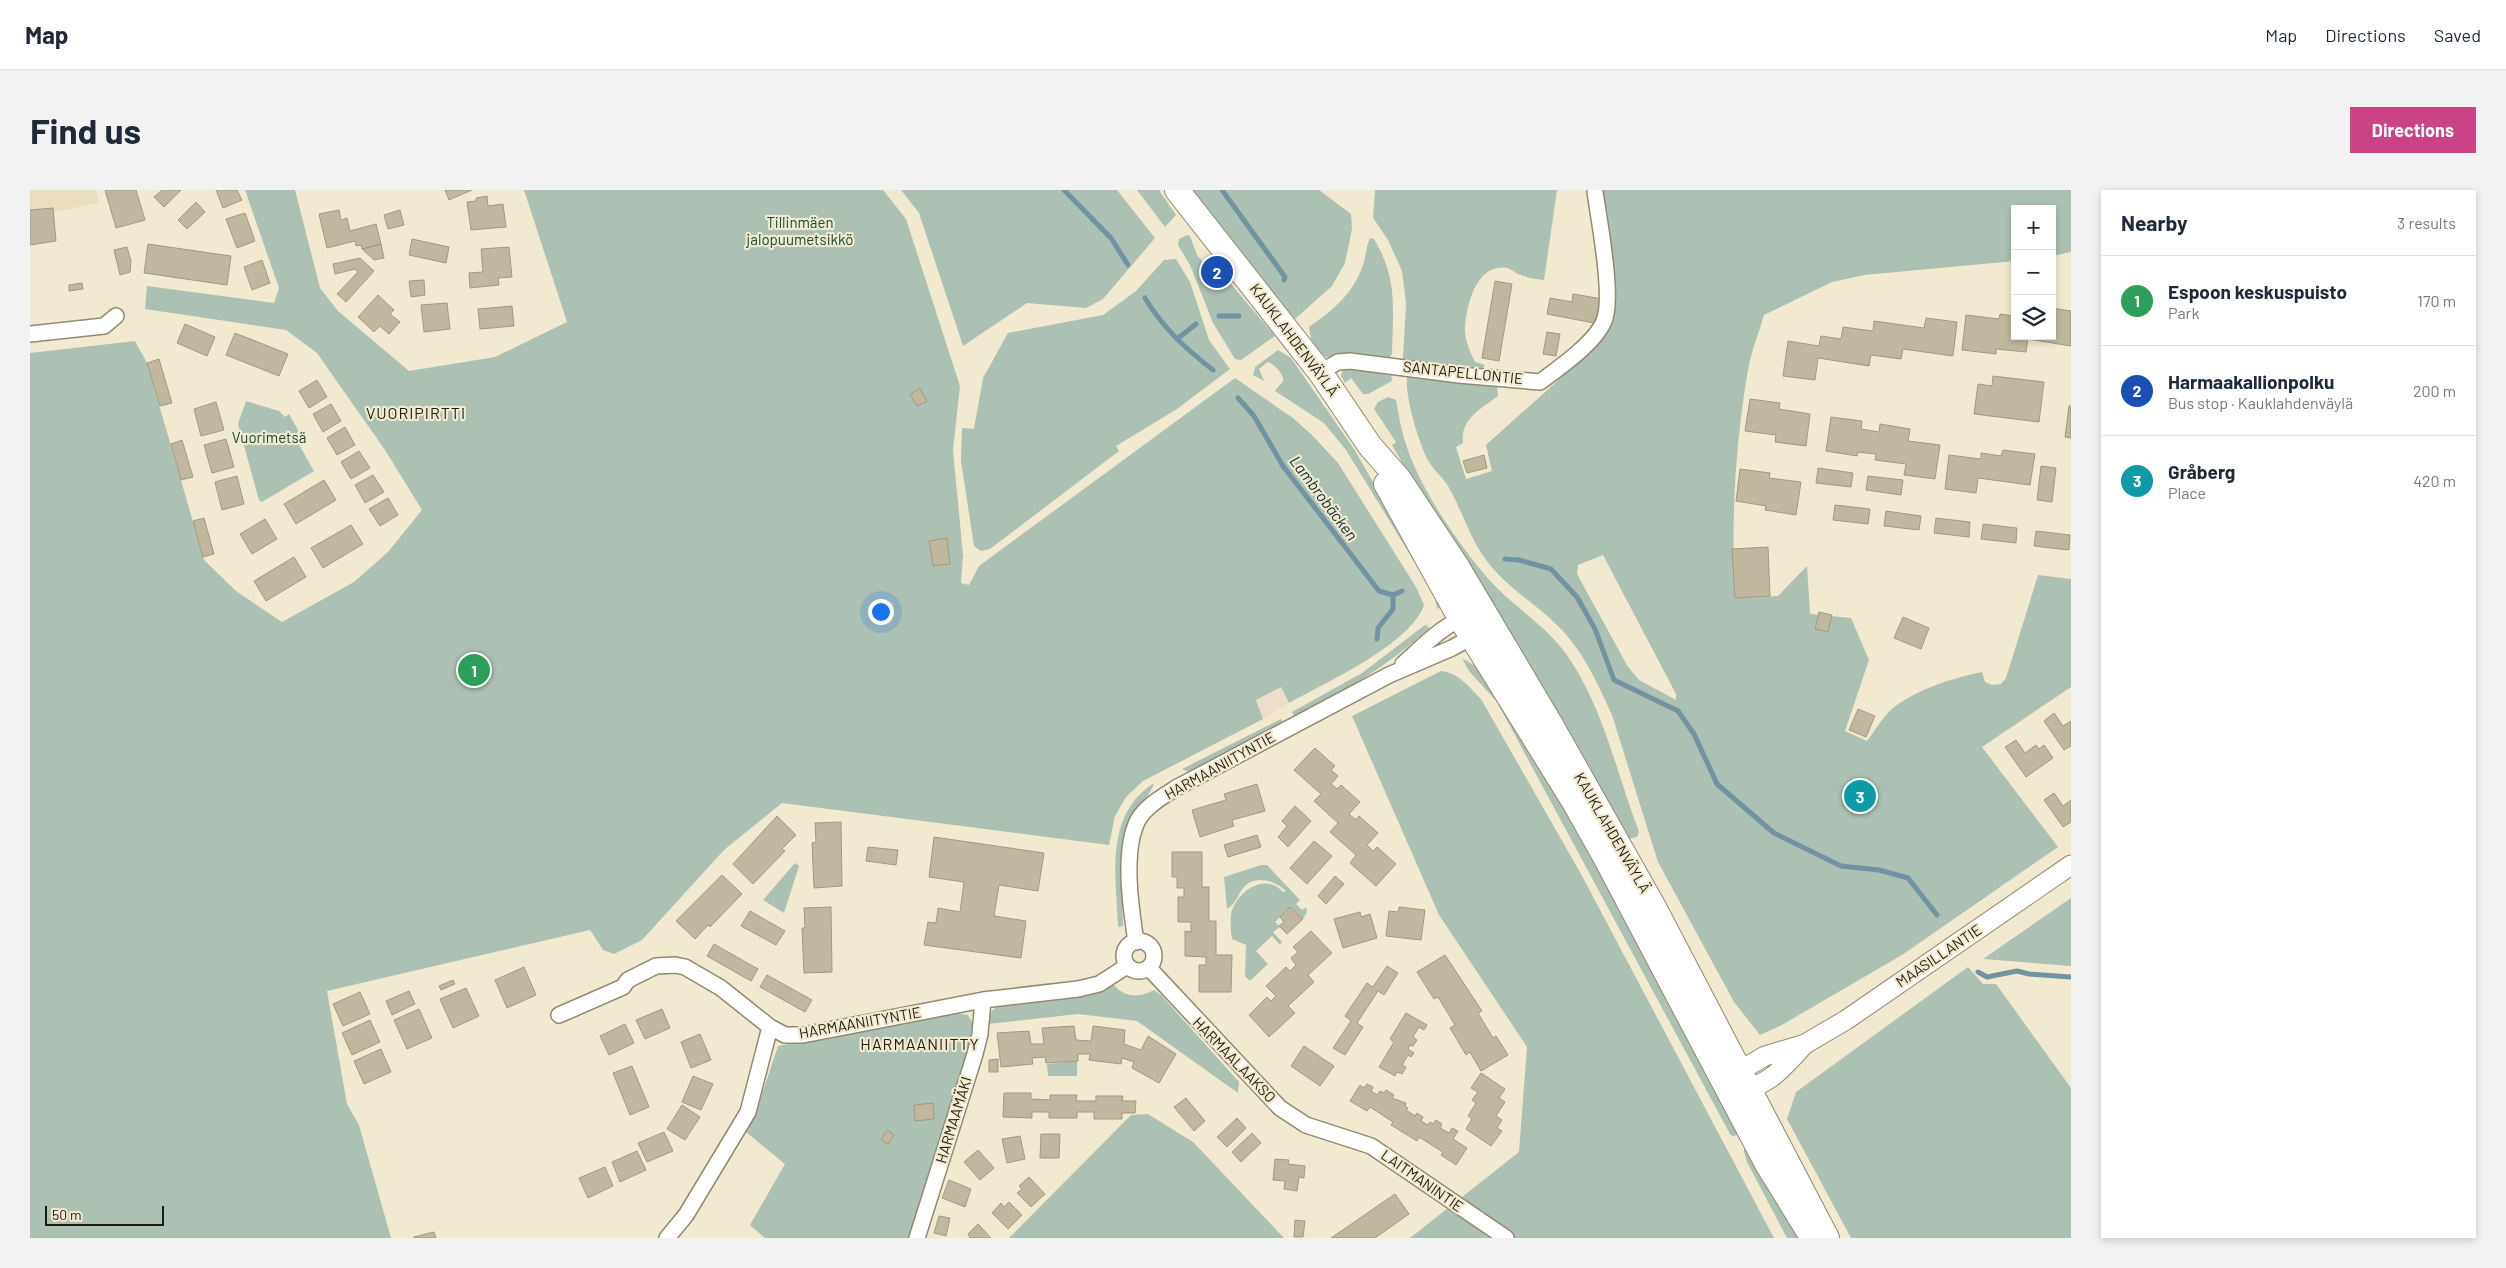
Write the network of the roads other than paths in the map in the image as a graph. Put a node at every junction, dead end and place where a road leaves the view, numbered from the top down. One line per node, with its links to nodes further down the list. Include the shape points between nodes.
1 (1177, 190): 5 (main road, KAUKLAHDENVÄYLÄ)
2 (1595, 192): 5 (street, SANTAPELLONTIE, via 1608,302 1604,322 1568,362 1540,382 1350,360 1338,362)
3 (116, 316): 4 (street, via 104,326)
4 (30, 334)
5 (1320, 372): 6 (main road, KAUKLAHDENVÄYLÄ)
6 (1370, 446): 7 (main road, KAUKLAHDENVÄYLÄ, via 1399,479 1458,568); 8 (main road, KAUKLAHDENVÄYLÄ, via 1386,485)
7 (1485, 616): 8 (street, HARMAANIITYNTIE); 17 (main road, KAUKLAHDENVÄYLÄ, via 1550,723 1656,911)
8 (1466, 628): 9 (street, HARMAANIITYNTIE); 9 (street, HARMAANIITYNTIE); 17 (main road, KAUKLAHDENVÄYLÄ, via 1574,802)
9 (1389, 675): 11 (street, HARMAANIITYNTIE, via 1153,803 1138,820 1132,838 1130,893)
10 (2071, 865): 17 (street, MAASILLANTIE, via 1846,1020 1805,1044 1776,1075)
11 (1136, 942): 12 (street, via 1125,950); 13 (street, via 1147,943 1153,950 1154,959)
12 (1127, 966): 13 (street, via 1136,972); 14 (street, HARMAANIITYNTIE, via 1099,984 1078,990)
13 (1149, 968): 18 (street, HARMAALAAKSO, via 1280,1108 1306,1125)
14 (983, 1000): 16 (street, HARMAANIITYNTIE, via 803,1035 785,1034); 20 (street, HARMAAMÄKI, via 980,1034)
15 (559, 1015): 16 (street, HARMAANIITYNTIE, via 623,987 628,980 656,966 675,965 685,967 721,988)
16 (770, 1027): 19 (street, via 748,1112 686,1215)
17 (1740, 1083): 22 (main road, KAUKLAHDENVÄYLÄ, via 1767,1164); 23 (main road, KAUKLAHDENVÄYLÄ)
18 (1333, 1133): 21 (street, LAITMANINTIE, via 1371,1146)
19 (667, 1238)
20 (917, 1238)
21 (1506, 1238)
22 (1812, 1238)
23 (1827, 1238)

